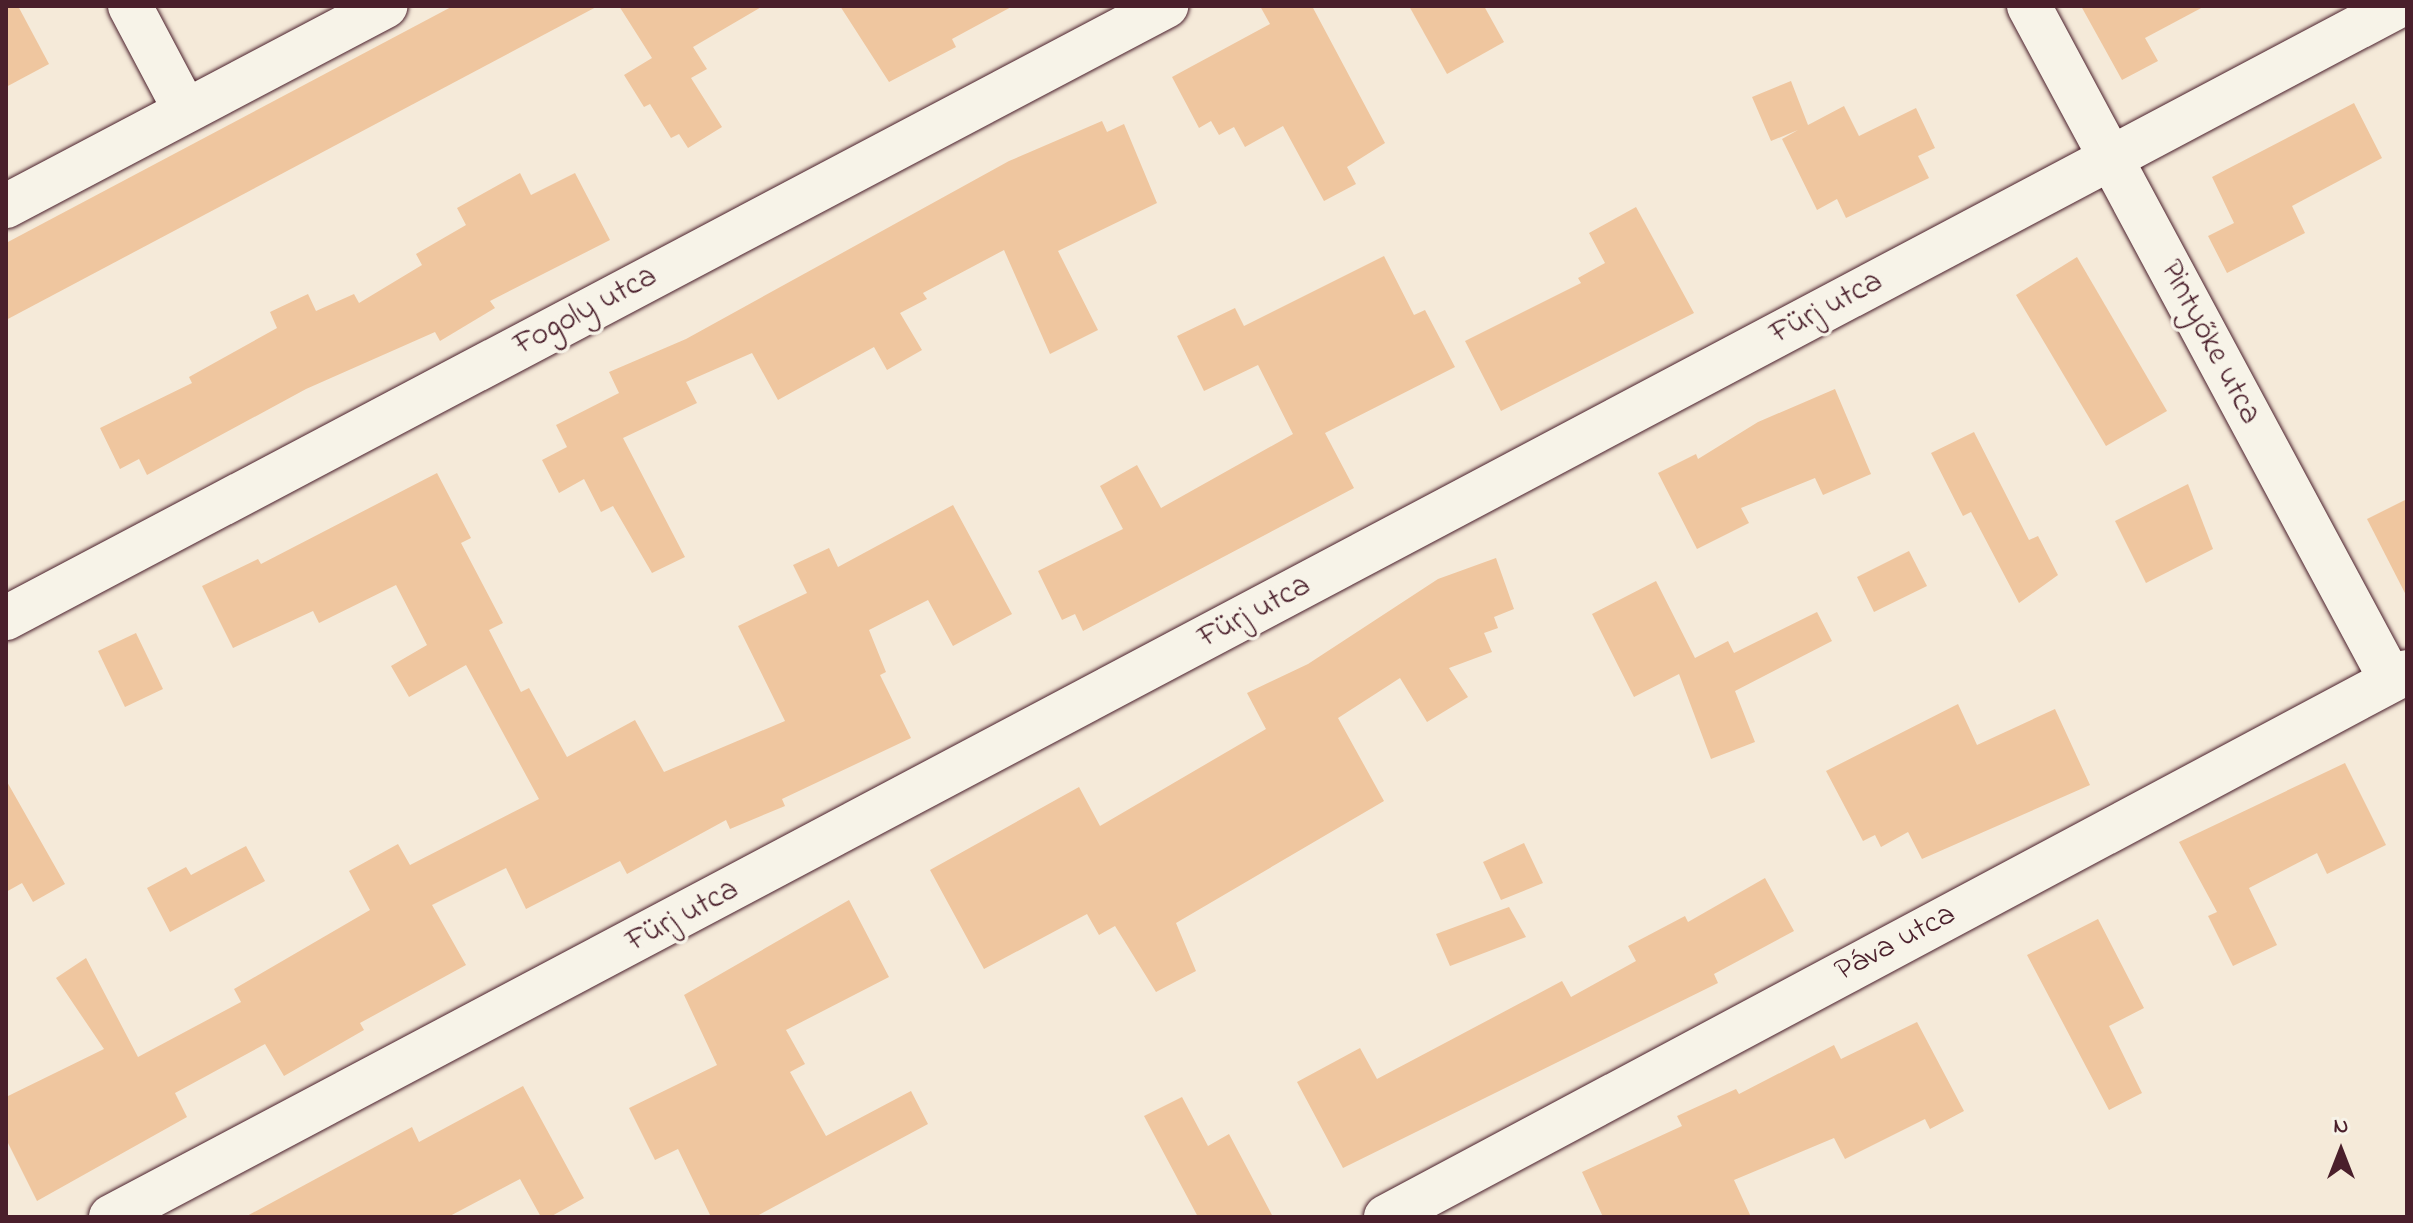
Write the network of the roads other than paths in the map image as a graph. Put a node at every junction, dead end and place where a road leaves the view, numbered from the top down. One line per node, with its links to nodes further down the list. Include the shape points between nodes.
1 (130, 6): 6 (street)
2 (385, 6): 6 (street)
3 (1166, 6): 9 (street, Fogoly utca)
4 (2029, 6): 7 (street, Pintyőke utca)
5 (2398, 6): 7 (street, Fürj utca)
6 (185, 110): 8 (street)
7 (2110, 159): 10 (street, Pintyőke utca); 11 (street, Fürj utca)
8 (6, 206)
9 (6, 618)
10 (2399, 676): 12 (street, Páva utca)
11 (111, 1217)
12 (1386, 1217)

